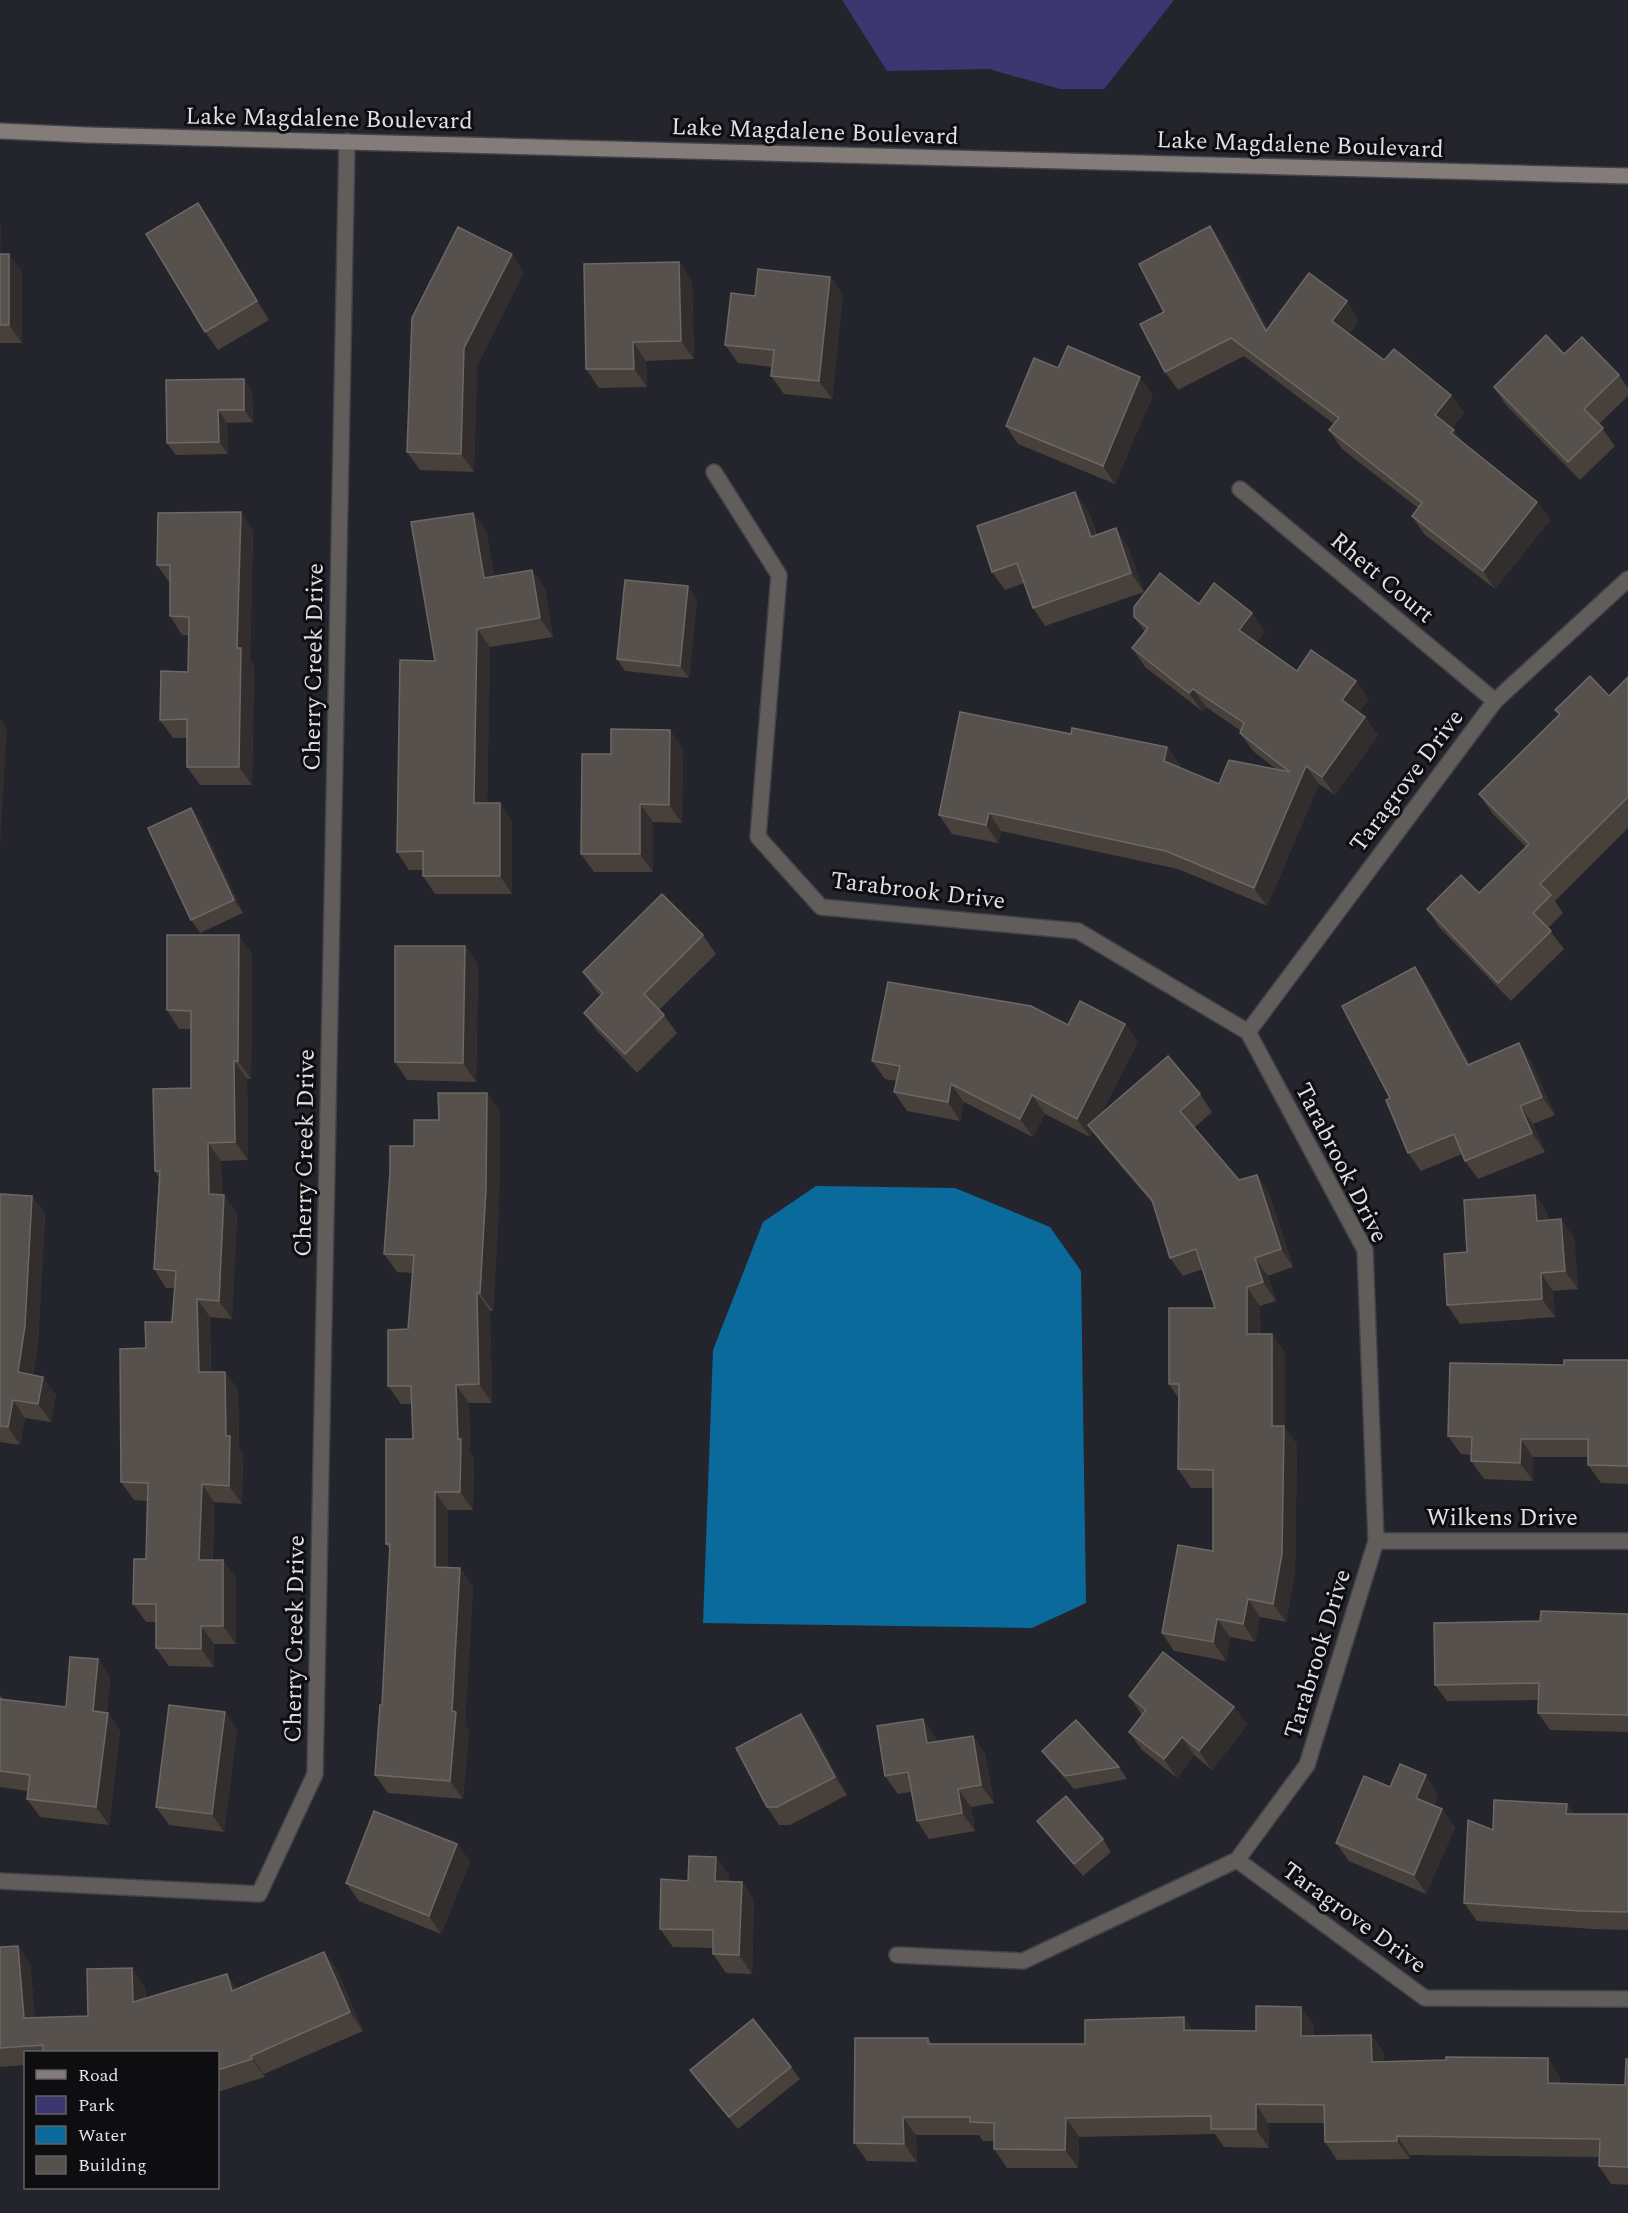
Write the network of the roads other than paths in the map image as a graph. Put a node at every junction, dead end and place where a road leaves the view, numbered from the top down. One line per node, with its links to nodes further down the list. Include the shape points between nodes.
1 (0, 131): 2 (street, Lake Magdalene Boulevard)
2 (347, 141): 3 (street, Lake Magdalene Boulevard); 12 (street, Cherry Creek Drive, via 315,1774 259,1894)
3 (1628, 176)
4 (714, 472): 8 (street, Tarabrook Drive, via 779,575 758,837 821,907 1078,931)
5 (1240, 489): 7 (street, Rhett Court)
6 (1628, 579): 7 (street, Taragrove Drive)
7 (1495, 701): 8 (street, Taragrove Drive)
8 (1248, 1032): 9 (street, Tarabrook Drive, via 1365,1250)
9 (1376, 1541): 10 (street, Wilkens Drive); 11 (street, Tarabrook Drive, via 1307,1765)
10 (1628, 1541)
11 (1237, 1860): 13 (street, Tarabrook Drive, via 1023,1961); 14 (street, Taragrove Drive, via 1425,1998)
12 (0, 1881)
13 (897, 1955)
14 (1628, 1999)

